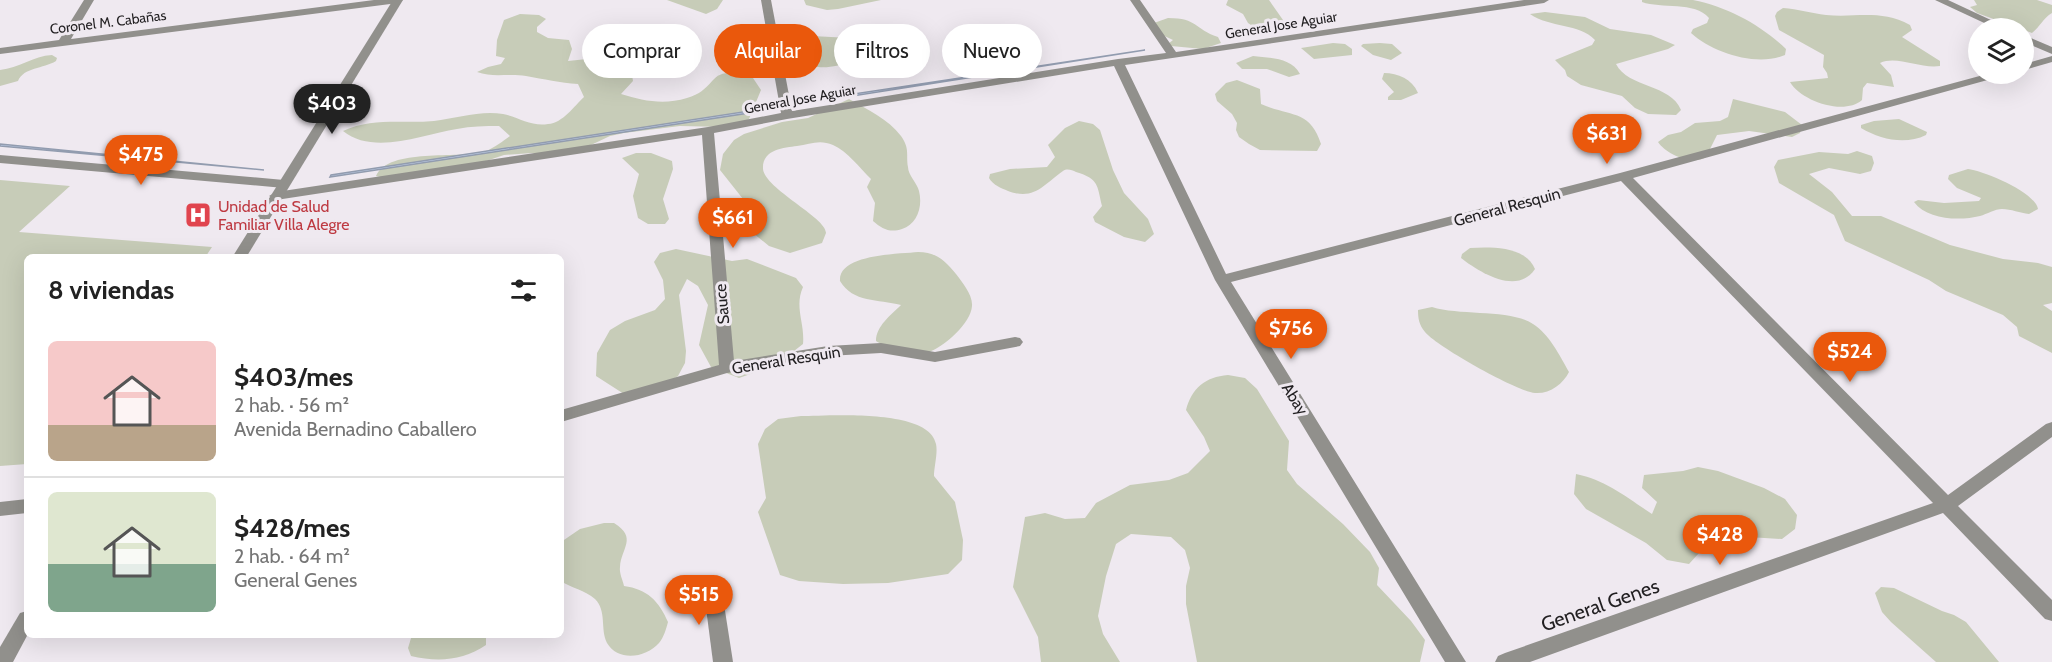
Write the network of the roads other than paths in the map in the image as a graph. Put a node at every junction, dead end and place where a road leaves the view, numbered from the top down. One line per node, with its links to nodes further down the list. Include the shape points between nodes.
1 (88, 0): 8 (street)
2 (398, 0): 8 (street, Coronel M. Cabañas); 21 (street)
3 (766, 0): 17 (street)
4 (1135, 0): 12 (street)
5 (1544, 0): 12 (street, General Jose Aguiar)
6 (1940, 0): 7 (street)
7 (1980, 18)
8 (63, 43): 10 (street, Coronel M. Cabañas)
9 (2034, 43): 11 (street)
10 (0, 51)
11 (2052, 51)
12 (1173, 56): 14 (street, General Jose Aguiar)
13 (2052, 59): 15 (street)
14 (1118, 62): 17 (street, General Jose Aguiar); 24 (street, Abay)
15 (2034, 64)
16 (1968, 82): 20 (street, General Resquin)
17 (788, 115): 18 (street, General Jose Aguiar)
18 (708, 131): 22 (street, General Jose Aguiar); 26 (street, Sauce)
19 (0, 159): 21 (street)
20 (1624, 176): 24 (street, General Resquin); 30 (street)
21 (284, 184): 22 (street)
22 (276, 196): 23 (street)
23 (241, 254)
24 (1222, 280): 37 (street, Abay)
25 (1015, 342): 26 (street, General Resquin, via 935,357 880,348 828,351)
26 (727, 368): 27 (street, General Resquin)
27 (564, 415)
28 (2052, 428): 30 (street, General Genes)
29 (24, 506): 31 (street)
30 (1947, 506): 33 (street); 38 (street, General Genes)
31 (0, 509)
32 (712, 585): 36 (street)
33 (2052, 613)
34 (24, 624): 35 (street)
35 (2, 662)
36 (723, 662)
37 (1456, 662)
38 (1505, 662)

